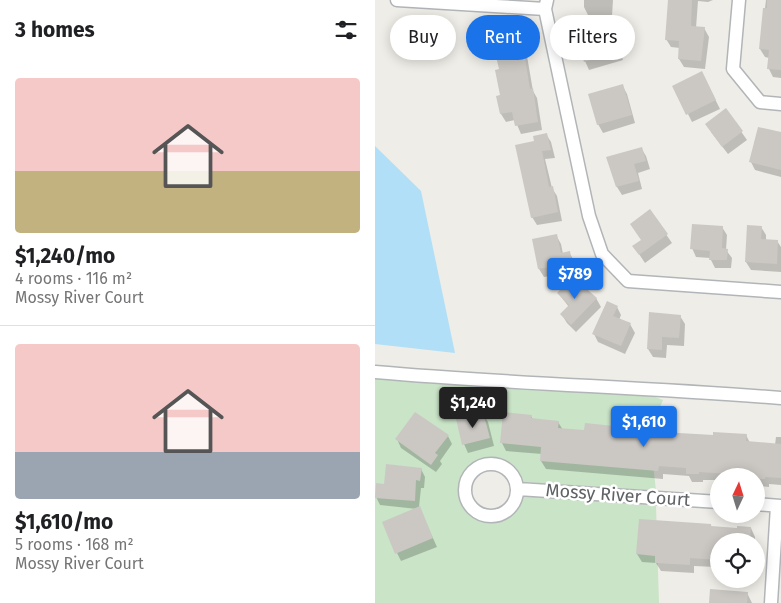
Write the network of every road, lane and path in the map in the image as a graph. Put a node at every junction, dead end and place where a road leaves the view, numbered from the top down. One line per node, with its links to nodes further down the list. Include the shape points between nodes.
1 (397, 0): 3 (street)
2 (739, 0): 4 (street, via 733,69 760,102)
3 (546, 5): 5 (street, via 589,216 602,254 628,281)
4 (781, 104)
5 (781, 292)
6 (375, 372): 7 (street)
7 (781, 398)
8 (518, 489): 8 (street, via 511,472 495,464 486,464 471,473 465,489 470,505 483,515 492,516 500,515 513,505); 9 (street, Mossy River Court)
9 (710, 501)
10 (765, 505): 11 (street)
11 (779, 506): 12 (street)
12 (771, 603)

